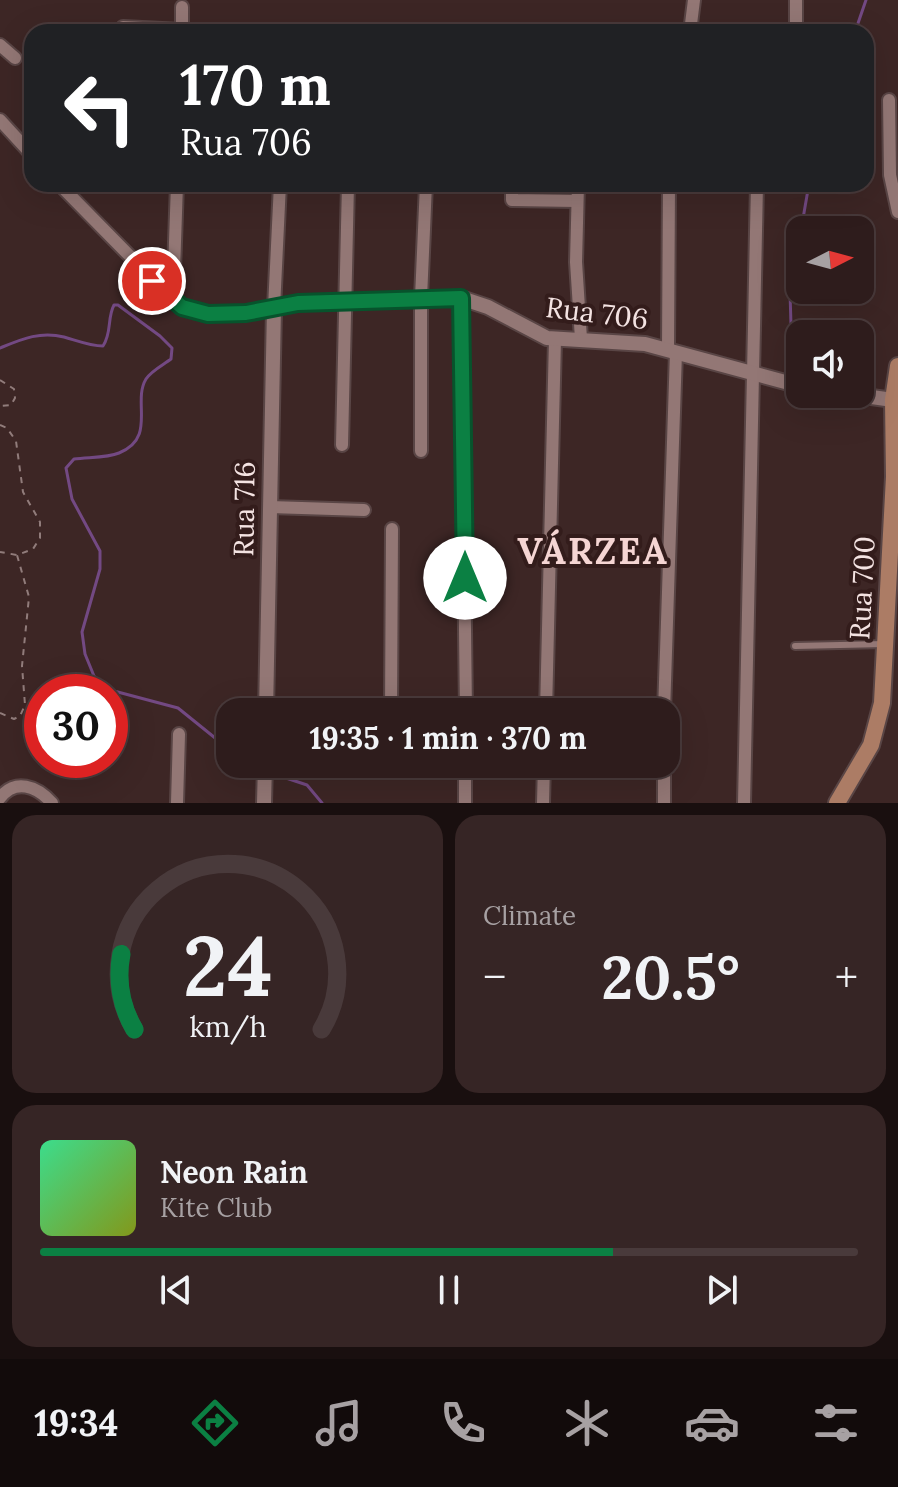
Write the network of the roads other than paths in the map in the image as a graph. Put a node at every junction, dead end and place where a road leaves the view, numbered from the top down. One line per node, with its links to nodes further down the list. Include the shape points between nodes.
1 (694, 0): 5 (street)
2 (796, 0): 6 (street)
3 (182, 7): 4 (street)
4 (182, 24)
5 (691, 24)
6 (796, 24)
7 (0, 45): 8 (street)
8 (15, 58)
9 (889, 100): 22 (street, via 890,175)
10 (0, 120): 11 (street)
11 (24, 146)
12 (67, 192): 25 (street, Rua 706)
13 (177, 192): 25 (street)
14 (280, 192): 27 (street)
15 (348, 192): 26 (street)
16 (426, 192): 23 (street)
17 (512, 192): 21 (street, via 512,200)
18 (578, 192): 21 (street)
19 (669, 192): 30 (street)
20 (757, 192): 32 (street)
21 (577, 201): 29 (street)
22 (898, 212)
23 (421, 298): 24 (street, Rua 706); 26 (street, Rua 706); 37 (street)
24 (461, 298): 28 (street, Rua 706); 45 (street)
25 (173, 300): 27 (street, Rua 706, via 208,314)
26 (345, 301): 27 (street, Rua 706); 36 (street)
27 (274, 308): 38 (street, Rua 716)
28 (555, 339): 29 (street, Rua 706); 46 (street)
29 (581, 339): 30 (street, Rua 706)
30 (672, 351): 32 (street, Rua 706); 47 (street)
31 (898, 366): 35 (main road, Rua 700)
32 (754, 374): 33 (street, Rua 706); 60 (street)
33 (786, 382)
34 (874, 397): 35 (street)
35 (893, 400): 41 (main road, Rua 700)
36 (342, 445)
37 (421, 451)
38 (270, 507): 39 (street); 43 (street, Rua 716)
39 (364, 510)
40 (392, 529): 44 (street)
41 (885, 644): 42 (lane); 61 (main road, Rua 700, via 876,731)
42 (795, 646)
43 (266, 698)
44 (391, 698)
45 (466, 698)
46 (546, 698)
47 (664, 698)
48 (179, 734): 55 (street)
49 (265, 778): 56 (street)
50 (465, 778): 57 (street)
51 (544, 778): 58 (street)
52 (664, 778): 59 (street)
53 (0, 798): 54 (street, via 12,786 22,785)
54 (52, 803)
55 (177, 803)
56 (264, 803)
57 (465, 803)
58 (543, 803)
59 (664, 803)
60 (744, 803)
61 (837, 803)

